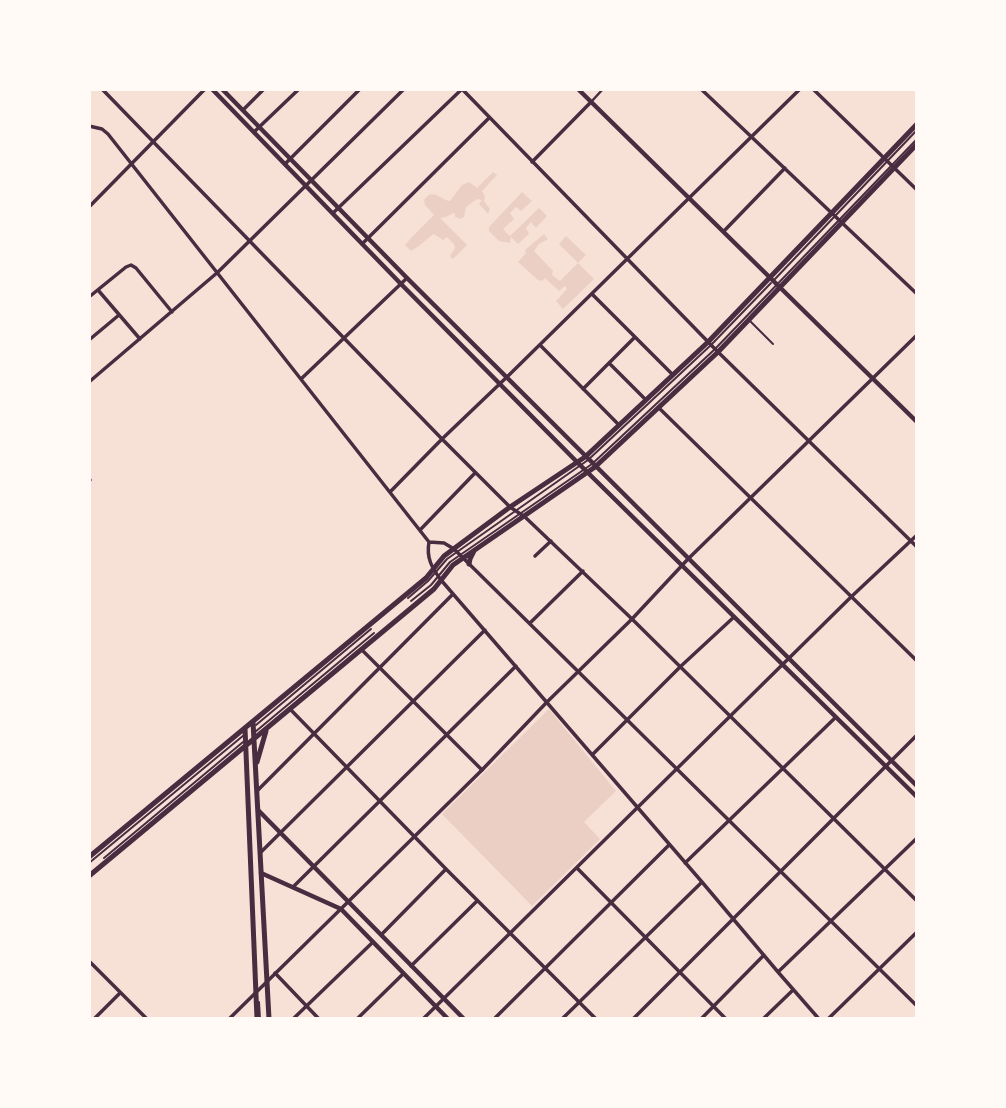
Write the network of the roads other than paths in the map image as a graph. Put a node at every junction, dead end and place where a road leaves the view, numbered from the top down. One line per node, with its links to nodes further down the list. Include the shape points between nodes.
1 (102, 89): 25 (street)
2 (205, 89): 25 (street)
3 (212, 89): 17 (main road)
4 (222, 89): 16 (main road)
5 (264, 89): 16 (street)
6 (299, 89): 21 (street)
7 (360, 89): 27 (street)
8 (404, 89): 34 (street)
9 (462, 89): 18 (street); 39 (street)
10 (578, 89): 15 (main road)
11 (603, 89): 15 (street)
12 (701, 89): 24 (street)
13 (800, 89): 24 (street)
14 (813, 89): 28 (street)
15 (591, 102): 29 (street); 37 (main road)
16 (243, 110): 17 (street); 21 (main road)
17 (237, 115): 23 (main road)
18 (489, 118): 29 (street); 44 (street)
19 (917, 124): 28 (main road)
20 (89, 126): 30 (street, via 108,134)
21 (260, 127): 23 (street); 27 (main road)
22 (917, 130): 28 (lane)
23 (254, 132): 31 (main road)
24 (752, 137): 33 (street); 37 (street)
25 (153, 142): 30 (street); 45 (street)
26 (917, 142): 32 (main road)
27 (291, 159): 31 (street); 34 (main road)
28 (886, 159): 32 (street); 41 (main road)
29 (532, 162): 47 (street)
30 (131, 163): 38 (street); 48 (street)
31 (285, 164): 35 (main road)
32 (893, 166): 36 (street); 42 (main road)
33 (785, 168): 41 (street); 43 (street)
34 (312, 181): 35 (street); 39 (main road)
35 (307, 186): 40 (main road); 45 (street)
36 (917, 190)
37 (689, 199): 43 (main road); 47 (street)
38 (89, 207)
39 (338, 207): 40 (street); 44 (main road)
40 (332, 212): 46 (main road)
41 (834, 214): 42 (street); 50 (main road)
42 (841, 221): 50 (main road); 53 (street)
43 (724, 231): 50 (main road)
44 (368, 238): 46 (street); 49 (main road)
45 (250, 241): 48 (street); 64 (street)
46 (362, 244): 51 (main road)
47 (627, 259): 55 (street); 66 (street)
48 (218, 272): 58 (street); 73 (street)
49 (407, 278): 51 (street); 72 (main road)
50 (774, 283): 60 (main road); 66 (main road); 69 (lane); 74 (main road)
51 (401, 284): 64 (street); 76 (main road)
52 (917, 284): 53 (street)
53 (912, 289): 56 (street)
54 (98, 290): 57 (street); 58 (street, via 131,265); 59 (street)
55 (592, 294): 62 (street); 68 (street)
56 (917, 294)
57 (89, 298)
58 (172, 312): 63 (street)
59 (119, 315): 63 (street); 65 (street)
60 (748, 320): 67 (lane); 69 (main road)
61 (917, 335): 74 (street)
62 (635, 337): 70 (street); 71 (street)
63 (140, 339): 75 (street)
64 (345, 339): 73 (street); 82 (street)
65 (89, 340)
66 (710, 343): 69 (street); 71 (main road); 84 (lane)
67 (773, 344)
68 (540, 345): 72 (street); 77 (street)
69 (716, 350): 79 (main road); 83 (street); 84 (lane)
70 (609, 363): 77 (street); 78 (street)
71 (673, 375): 78 (main road)
72 (507, 378): 76 (street); 84 (main road)
73 (301, 379): 87 (street)
74 (872, 379): 80 (main road); 83 (street)
75 (89, 382)
76 (500, 384): 82 (street); 85 (main road)
77 (583, 389): 81 (street)
78 (646, 400): 81 (main road)
79 (659, 408): 84 (main road); 88 (street)
80 (917, 422)
81 (619, 425): 84 (main road)
82 (442, 439): 86 (street); 87 (street)
83 (810, 441): 88 (street); 93 (street)
84 (590, 462): 85 (main road); 85 (main road); 99 (main road)
85 (582, 468): 89 (main road); 89 (main road); 101 (main road)
86 (476, 472): 89 (street); 90 (street)
87 (390, 492): 90 (street)
88 (751, 499): 99 (street); 105 (street)
89 (518, 512): 92 (street); 96 (main road); 97 (main road); 97 (lane)
90 (421, 529): 94 (street)
91 (917, 535): 93 (street)
92 (551, 541): 98 (street); 102 (street)
93 (910, 541): 95 (street); 105 (street)
94 (429, 542): 97 (street, via 444,543); 103 (street, via 428,554)
95 (917, 547)
96 (474, 551): 97 (main road); 100 (main road)
97 (458, 554): 100 (street); 103 (main road, via 453,565); 103 (main road, via 444,556)
98 (535, 556)
99 (688, 559): 101 (street); 115 (main road)
100 (469, 564): 110 (street)
101 (682, 566): 108 (main road); 109 (street)
102 (583, 571): 109 (street); 110 (street)
103 (437, 575): 104 (street); 106 (lane); 107 (lane, via 431,586); 114 (main road, via 434,589); 130 (main road, via 426,578)
104 (454, 594): 112 (street); 120 (street)
105 (852, 597): 115 (street); 116 (street)
106 (408, 598)
107 (411, 601)
108 (734, 617): 117 (main road); 119 (street)
109 (632, 619): 119 (street); 121 (street)
110 (530, 623): 121 (street)
111 (371, 629): 130 (lane)
112 (485, 630): 118 (street); 122 (street)
113 (374, 633): 130 (lane)
114 (361, 650): 120 (street); 124 (main road)
115 (788, 659): 117 (street); 134 (main road)
116 (917, 661)
117 (782, 665): 125 (street); 126 (main road)
118 (516, 666): 123 (street); 131 (street)
119 (680, 667): 125 (street); 127 (street)
120 (380, 668): 122 (street); 129 (street)
121 (579, 672): 123 (street); 127 (street)
122 (413, 702): 131 (street); 137 (street)
123 (547, 702): 133 (street); 140 (street)
124 (290, 709): 128 (main road); 129 (street)
125 (731, 716): 138 (street); 139 (street)
126 (836, 718): 135 (main road); 139 (street)
127 (627, 720): 133 (street); 138 (street)
128 (267, 729): 130 (main road); 136 (main road)
129 (314, 734): 137 (street); 142 (street)
130 (250, 735): 136 (main road); 154 (main road); 155 (lane); 156 (lane); 164 (main road); 188 (lane); 190 (main road)
131 (446, 735): 140 (street); 144 (street)
132 (917, 735): 134 (street)
133 (592, 755): 145 (street)
134 (891, 761): 135 (street); 141 (main road)
135 (886, 766): 143 (main road); 147 (street)
136 (256, 768): 142 (main road)
137 (347, 768): 144 (street); 149 (street)
138 (678, 769): 145 (street); 148 (street)
139 (784, 769): 147 (street); 148 (street)
140 (482, 770): 150 (street)
141 (917, 786)
142 (257, 791): 146 (main road)
143 (917, 797)
144 (380, 801): 150 (street); 158 (street)
145 (638, 808): 152 (street); 159 (street)
146 (258, 810): 149 (main road); 153 (main road)
147 (834, 818): 160 (street); 162 (street)
148 (730, 821): 157 (street); 162 (street)
149 (281, 832): 153 (street); 158 (main road)
150 (414, 836): 161 (street); 169 (street)
151 (917, 838): 160 (street)
152 (669, 844): 157 (street); 170 (street)
153 (260, 853): 163 (main road)
154 (89, 857)
155 (104, 858)
156 (89, 863)
157 (685, 863): 165 (street)
158 (314, 866): 166 (street); 169 (main road)
159 (577, 867): 170 (street); 174 (street)
160 (884, 868): 168 (street); 173 (street)
161 (446, 869): 167 (street); 176 (street)
162 (781, 871): 172 (street); 173 (street)
163 (261, 873): 166 (main road); 188 (main road)
164 (89, 876)
165 (702, 882): 172 (street); 177 (street)
166 (293, 887): 171 (main road)
167 (478, 900): 174 (street); 181 (street)
168 (917, 901)
169 (349, 902): 171 (street); 176 (main road)
170 (612, 903): 177 (street); 182 (street)
171 (341, 909): 178 (main road); 187 (street)
172 (733, 918): 179 (street); 184 (street)
173 (831, 921): 183 (street); 185 (street)
174 (510, 932): 182 (street); 192 (street)
175 (917, 932): 183 (street)
176 (380, 935): 181 (main road)
177 (645, 937): 184 (street); 193 (street)
178 (373, 942): 186 (main road); 194 (street)
179 (764, 955): 185 (street); 196 (street)
180 (89, 961): 191 (street)
181 (411, 966): 192 (main road)
182 (545, 969): 193 (street); 209 (street)
183 (879, 969): 197 (street); 217 (street)
184 (680, 972): 196 (street); 212 (street)
185 (778, 972): 189 (street)
186 (404, 973): 195 (main road); 205 (street)
187 (275, 974): 188 (street); 194 (street)
188 (266, 982): 190 (street); 202 (main road)
189 (793, 990): 215 (street); 216 (street)
190 (257, 991): 200 (street); 201 (main road)
191 (120, 992): 198 (street); 199 (street)
192 (444, 998): 195 (street); 208 (main road)
193 (579, 1002): 210 (street); 211 (street)
194 (307, 1006): 203 (street); 204 (street)
195 (435, 1006): 206 (street); 207 (main road)
196 (714, 1006): 213 (street); 214 (street)
197 (917, 1006)
198 (94, 1019)
199 (146, 1019)
200 (229, 1019)
201 (258, 1019)
202 (269, 1019)
203 (293, 1019)
204 (319, 1019)
205 (357, 1019)
206 (423, 1019)
207 (448, 1019)
208 (464, 1019)
209 (494, 1019)
210 (562, 1019)
211 (596, 1019)
212 (633, 1019)
213 (701, 1019)
214 (726, 1019)
215 (763, 1019)
216 (820, 1019)
217 (828, 1019)

